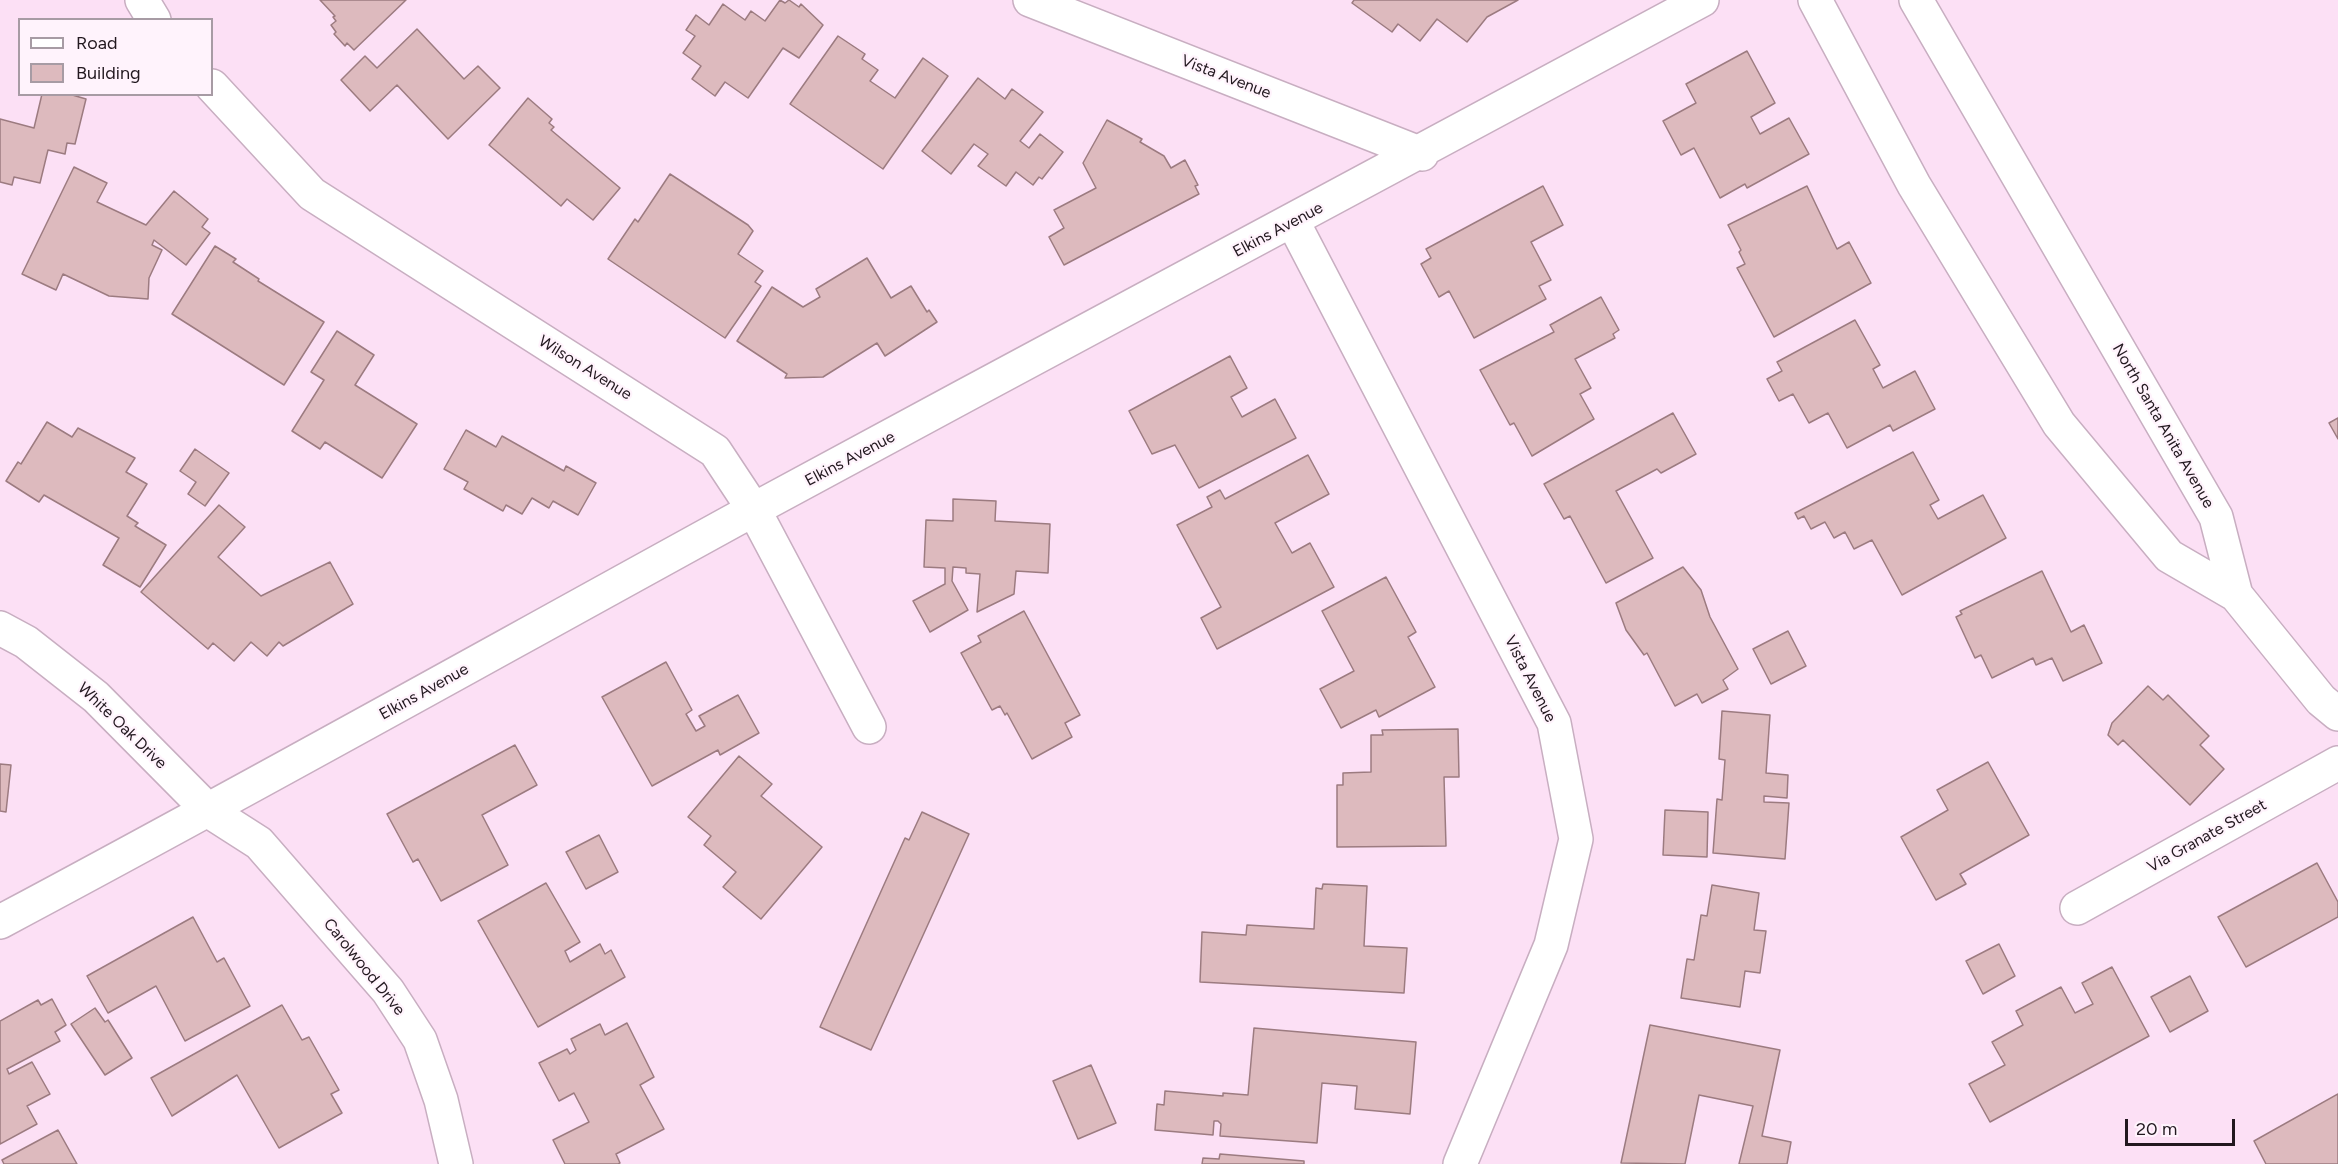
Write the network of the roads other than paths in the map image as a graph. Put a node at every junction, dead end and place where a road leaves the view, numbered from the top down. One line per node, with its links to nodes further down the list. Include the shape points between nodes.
1 (142, 0): 6 (street)
2 (1030, 0): 8 (street, Vista Avenue)
3 (1701, 0): 8 (street, Elkins Avenue)
4 (1815, 0): 11 (street, via 1914,185 2059,424 2169,556)
5 (1916, 0): 11 (street, North Santa Anita Avenue, via 2216,517)
6 (153, 18)
7 (213, 87): 10 (street, Wilson Avenue, via 312,194 715,451)
8 (1422, 154): 9 (street, Elkins Avenue)
9 (1293, 222): 10 (street, Elkins Avenue); 20 (street, Vista Avenue, via 1554,723 1576,839 1551,945)
10 (754, 510): 14 (street, Wilson Avenue); 16 (street, Elkins Avenue)
11 (2236, 595): 13 (street, via 2321,700)
12 (0, 628): 16 (street, White Oak Drive, via 26,642 96,697)
13 (2338, 714)
14 (869, 727)
15 (2338, 763): 17 (street, Via Granate Street)
16 (209, 811): 18 (street, Elkins Avenue); 19 (street, Carolwood Drive, via 259,843 388,991 420,1040 441,1100)
17 (2077, 908)
18 (0, 922)
19 (456, 1164)
20 (1460, 1164)

